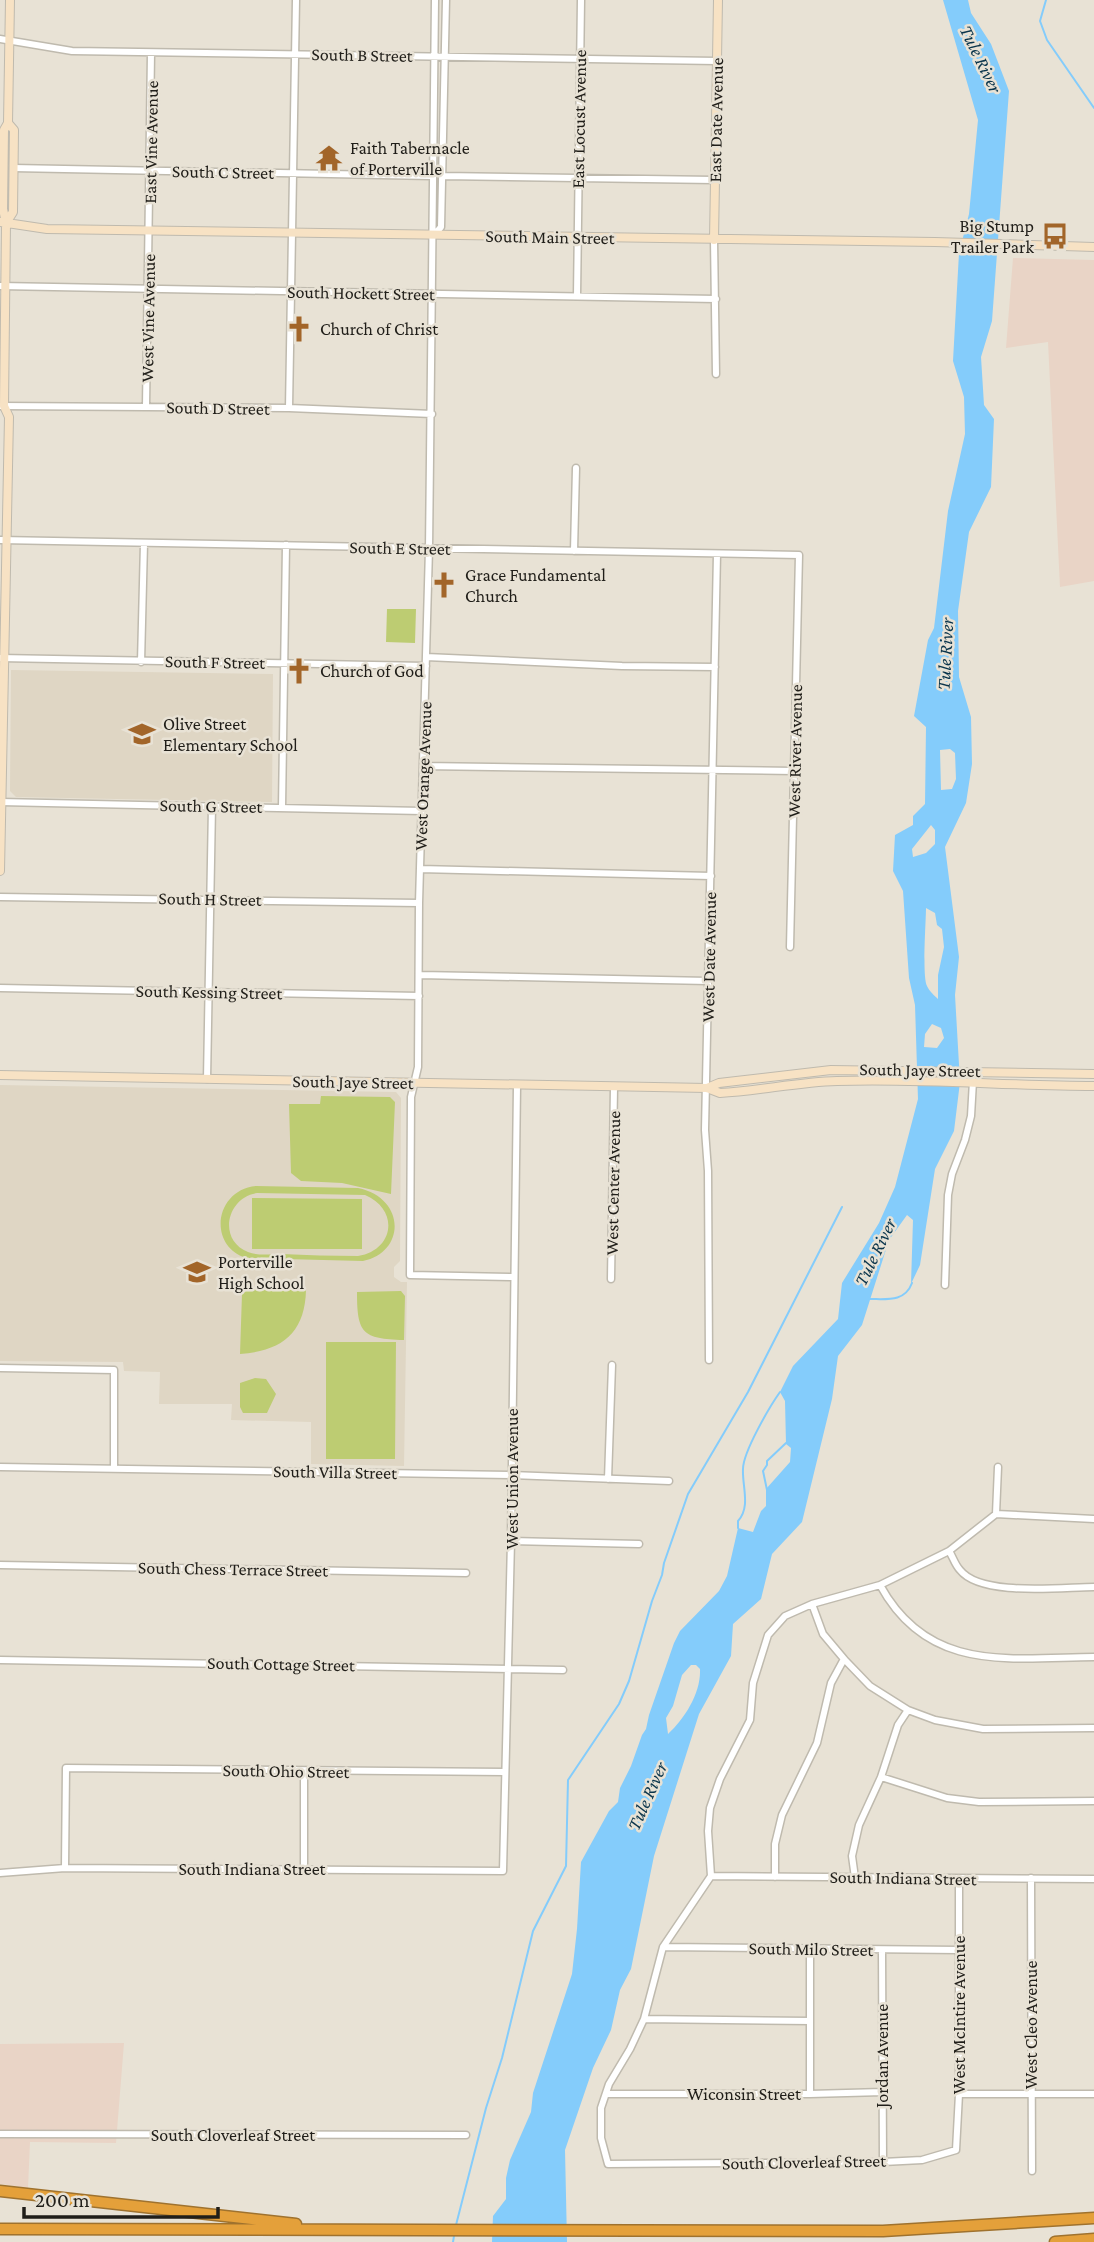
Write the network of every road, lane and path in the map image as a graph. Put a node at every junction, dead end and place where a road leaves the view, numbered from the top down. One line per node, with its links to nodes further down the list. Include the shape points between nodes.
1 (10, 0): 7 (main road)
2 (296, 0): 9 (street)
3 (435, 0): 10 (street)
4 (446, 0): 11 (street)
5 (581, 0): 12 (street, East Locust Avenue)
6 (718, 0): 13 (main road, East Date Avenue)
7 (5, 40): 8 (street, South B Street, via 72,51); 14 (main road)
8 (151, 53): 9 (street, South B Street); 16 (street, East Vine Avenue)
9 (295, 54): 10 (street, South B Street); 17 (street)
10 (434, 55): 11 (street, South B Street); 18 (street)
11 (445, 56): 12 (street, South B Street); 19 (street)
12 (580, 58): 13 (street, South B Street); 20 (street, East Locust Avenue)
13 (717, 61): 21 (main road, East Date Avenue)
14 (4, 123): 15 (main road, via 14,130); 22 (main road)
15 (13, 168): 16 (street, South C Street); 22 (main road, via 13,212)
16 (151, 170): 17 (street, South C Street); 23 (street, East Vine Avenue)
17 (293, 174): 18 (street, South C Street); 24 (street)
18 (432, 176): 25 (street)
19 (443, 176): 20 (street); 25 (street, via 441,227)
20 (578, 178): 21 (street); 26 (street, East Locust Avenue)
21 (714, 180): 27 (main road, East Date Avenue)
22 (3, 222): 23 (main road, South Main Street, via 47,229); 29 (main road)
23 (150, 230): 24 (main road, South Main Street); 30 (street, West Vine Avenue)
24 (292, 233): 25 (main road, South Main Street); 31 (street)
25 (434, 235): 26 (main road, South Main Street); 32 (street, West Orange Avenue)
26 (577, 237): 27 (main road, South Main Street); 33 (street, East Locust Avenue)
27 (714, 240): 28 (main road, South Main Street); 34 (street)
28 (1094, 247)
29 (3, 286): 30 (street, South Hockett Street); 38 (main road)
30 (149, 290): 31 (street, South Hockett Street); 36 (street, West Vine Avenue)
31 (292, 292): 32 (street, South Hockett Street); 37 (street)
32 (433, 294): 33 (street, South Hockett Street); 39 (street, West Orange Avenue)
33 (577, 296): 34 (street, South Hockett Street)
34 (716, 299): 35 (street)
35 (716, 374)
36 (146, 407): 37 (street, South D Street); 38 (street, South D Street)
37 (289, 408): 39 (street, South D Street)
38 (1, 409): 41 (main road, via 9,417)
39 (432, 414): 44 (street, West Orange Avenue)
40 (576, 468): 45 (street)
41 (3, 540): 42 (street, South E Street); 49 (main road)
42 (144, 543): 43 (street, South E Street); 50 (street)
43 (286, 545): 44 (street, South E Street); 51 (street)
44 (429, 549): 45 (street, South E Street); 48 (street, West Orange Avenue)
45 (573, 551): 46 (street, South E Street)
46 (718, 554): 47 (street, South E Street); 53 (street, West Date Avenue)
47 (799, 555): 57 (street, West River Avenue)
48 (426, 657): 52 (street, West Orange Avenue); 53 (street)
49 (2, 658): 50 (street, South F Street); 54 (main road)
50 (142, 662): 51 (street, South F Street)
51 (284, 663): 52 (street, South F Street); 60 (street)
52 (426, 666): 55 (street, West Orange Avenue)
53 (715, 667): 56 (street, West Date Avenue)
54 (2, 744): 58 (main road)
55 (423, 766): 56 (street); 61 (street, West Orange Avenue)
56 (714, 770): 57 (street); 64 (street, West Date Avenue)
57 (794, 771): 68 (street, West River Avenue)
58 (1, 802): 59 (street, South G Street); 63 (main road)
59 (212, 806): 60 (street, South G Street); 66 (street)
60 (282, 807): 61 (street, South G Street)
61 (422, 811): 62 (street, West Orange Avenue)
62 (420, 869): 64 (street); 67 (street, West Orange Avenue)
63 (0, 870)
64 (711, 876): 70 (street, West Date Avenue)
65 (0, 897): 66 (street, South H Street)
66 (209, 898): 67 (street, South H Street); 72 (street)
67 (419, 903): 69 (street, West Orange Avenue)
68 (790, 947)
69 (419, 975): 70 (street); 73 (street, West Orange Avenue)
70 (708, 981): 82 (street, West Date Avenue)
71 (0, 988): 72 (street, South Kessing Street)
72 (209, 992): 73 (street, South Kessing Street); 76 (street)
73 (419, 996): 78 (street, West Orange Avenue)
74 (1094, 1074): 82 (main road, South Jaye Street, via 831,1070)
75 (0, 1075): 76 (main road, South Jaye Street)
76 (207, 1079): 78 (main road, South Jaye Street)
77 (971, 1081): 80 (main road, South Jaye Street); 82 (main road, South Jaye Street, via 829,1081 720,1093); 85 (street, via 968,1128 948,1195)
78 (414, 1083): 79 (main road, South Jaye Street); 83 (street, West Orange Avenue, via 410,1275)
79 (517, 1086): 81 (main road, South Jaye Street); 83 (street, West Union Avenue)
80 (1094, 1086)
81 (614, 1087): 82 (main road, South Jaye Street); 84 (street, West Center Avenue)
82 (707, 1088): 86 (street, West Date Avenue)
83 (514, 1277): 92 (street, West Union Avenue)
84 (611, 1279)
85 (945, 1284)
86 (709, 1360)
87 (612, 1365): 93 (street)
88 (0, 1368): 91 (street, via 114,1370)
89 (0, 1467): 91 (street, South Villa Street)
90 (998, 1467): 95 (street)
91 (114, 1468): 92 (street, South Villa Street)
92 (511, 1475): 93 (street, South Villa Street); 97 (street, West Union Avenue)
93 (608, 1479): 94 (street, South Villa Street)
94 (669, 1481)
95 (996, 1514): 96 (street); 99 (street)
96 (1094, 1518)
97 (512, 1541): 98 (street); 108 (street, West Union Avenue)
98 (639, 1544)
99 (949, 1551): 102 (street); 103 (street, via 960,1572 979,1583)
100 (0, 1564): 101 (street, South Chess Terrace Street)
101 (466, 1573)
102 (880, 1585): 104 (street); 105 (street, via 891,1606 938,1645 997,1658)
103 (1094, 1587)
104 (811, 1604): 106 (street, via 823,1634); 120 (street, via 785,1616 768,1636 751,1690 750,1720 710,1808)
105 (1094, 1657)
106 (844, 1659): 110 (street, via 870,1686); 121 (street, via 831,1683 817,1743 782,1815 775,1844)
107 (0, 1660): 108 (street, South Cottage Street)
108 (509, 1668): 109 (street, South Cottage Street); 113 (street, West Union Avenue)
109 (563, 1670)
110 (908, 1710): 111 (street, via 983,1729); 114 (street, via 898,1725)
111 (1094, 1728)
112 (304, 1771): 113 (street, South Ohio Street); 116 (street, South Ohio Street, via 66,1769); 117 (street)
113 (505, 1772): 118 (street, West Union Avenue)
114 (881, 1777): 115 (street, via 947,1798 979,1802); 122 (street, via 859,1825 852,1856)
115 (1094, 1801)
116 (65, 1868): 117 (street, South Indiana Street); 119 (street, South Indiana Street)
117 (304, 1869): 118 (street, South Indiana Street)
118 (503, 1871)
119 (0, 1872)
120 (711, 1876): 121 (street, South Indiana Street); 126 (street)
121 (775, 1877): 122 (street, South Indiana Street)
122 (855, 1878): 125 (street, South Indiana Street)
123 (1031, 1878): 124 (street, South Indiana Street); 125 (street, South Indiana Street); 136 (street, West Cleo Avenue)
124 (1094, 1879)
125 (959, 1880): 129 (street, West McIntire Avenue)
126 (663, 1947): 127 (street, South Milo Street); 130 (street)
127 (810, 1949): 128 (street, South Milo Street); 131 (street)
128 (882, 1950): 129 (street, South Milo Street); 132 (street, Jordan Avenue)
129 (959, 1950): 135 (street, West McIntire Avenue)
130 (644, 2020): 131 (street); 133 (street)
131 (810, 2021): 134 (street)
132 (883, 2092): 134 (street, Wiconsin Street); 141 (street, Jordan Avenue)
133 (606, 2094): 134 (street, Wiconsin Street); 141 (street, South Cloverleaf Street, via 601,2138 608,2164)
134 (810, 2094)
135 (959, 2094): 136 (street); 140 (street, West McIntire Avenue)
136 (1031, 2094): 137 (street); 142 (street, West Cleo Avenue)
137 (1094, 2094)
138 (0, 2134): 139 (street, South Cloverleaf Street)
139 (466, 2135)
140 (956, 2150): 141 (street, South Cloverleaf Street, via 922,2160)
141 (883, 2162)
142 (1032, 2171)
143 (0, 2191): 148 (highway)
144 (1094, 2212): 146 (highway)
145 (1094, 2218): 146 (highway)
146 (1032, 2222): 148 (highway, via 883,2231)
147 (0, 2229): 148 (highway)
148 (330, 2230)
149 (1094, 2239): 150 (highway)
150 (1055, 2242)

